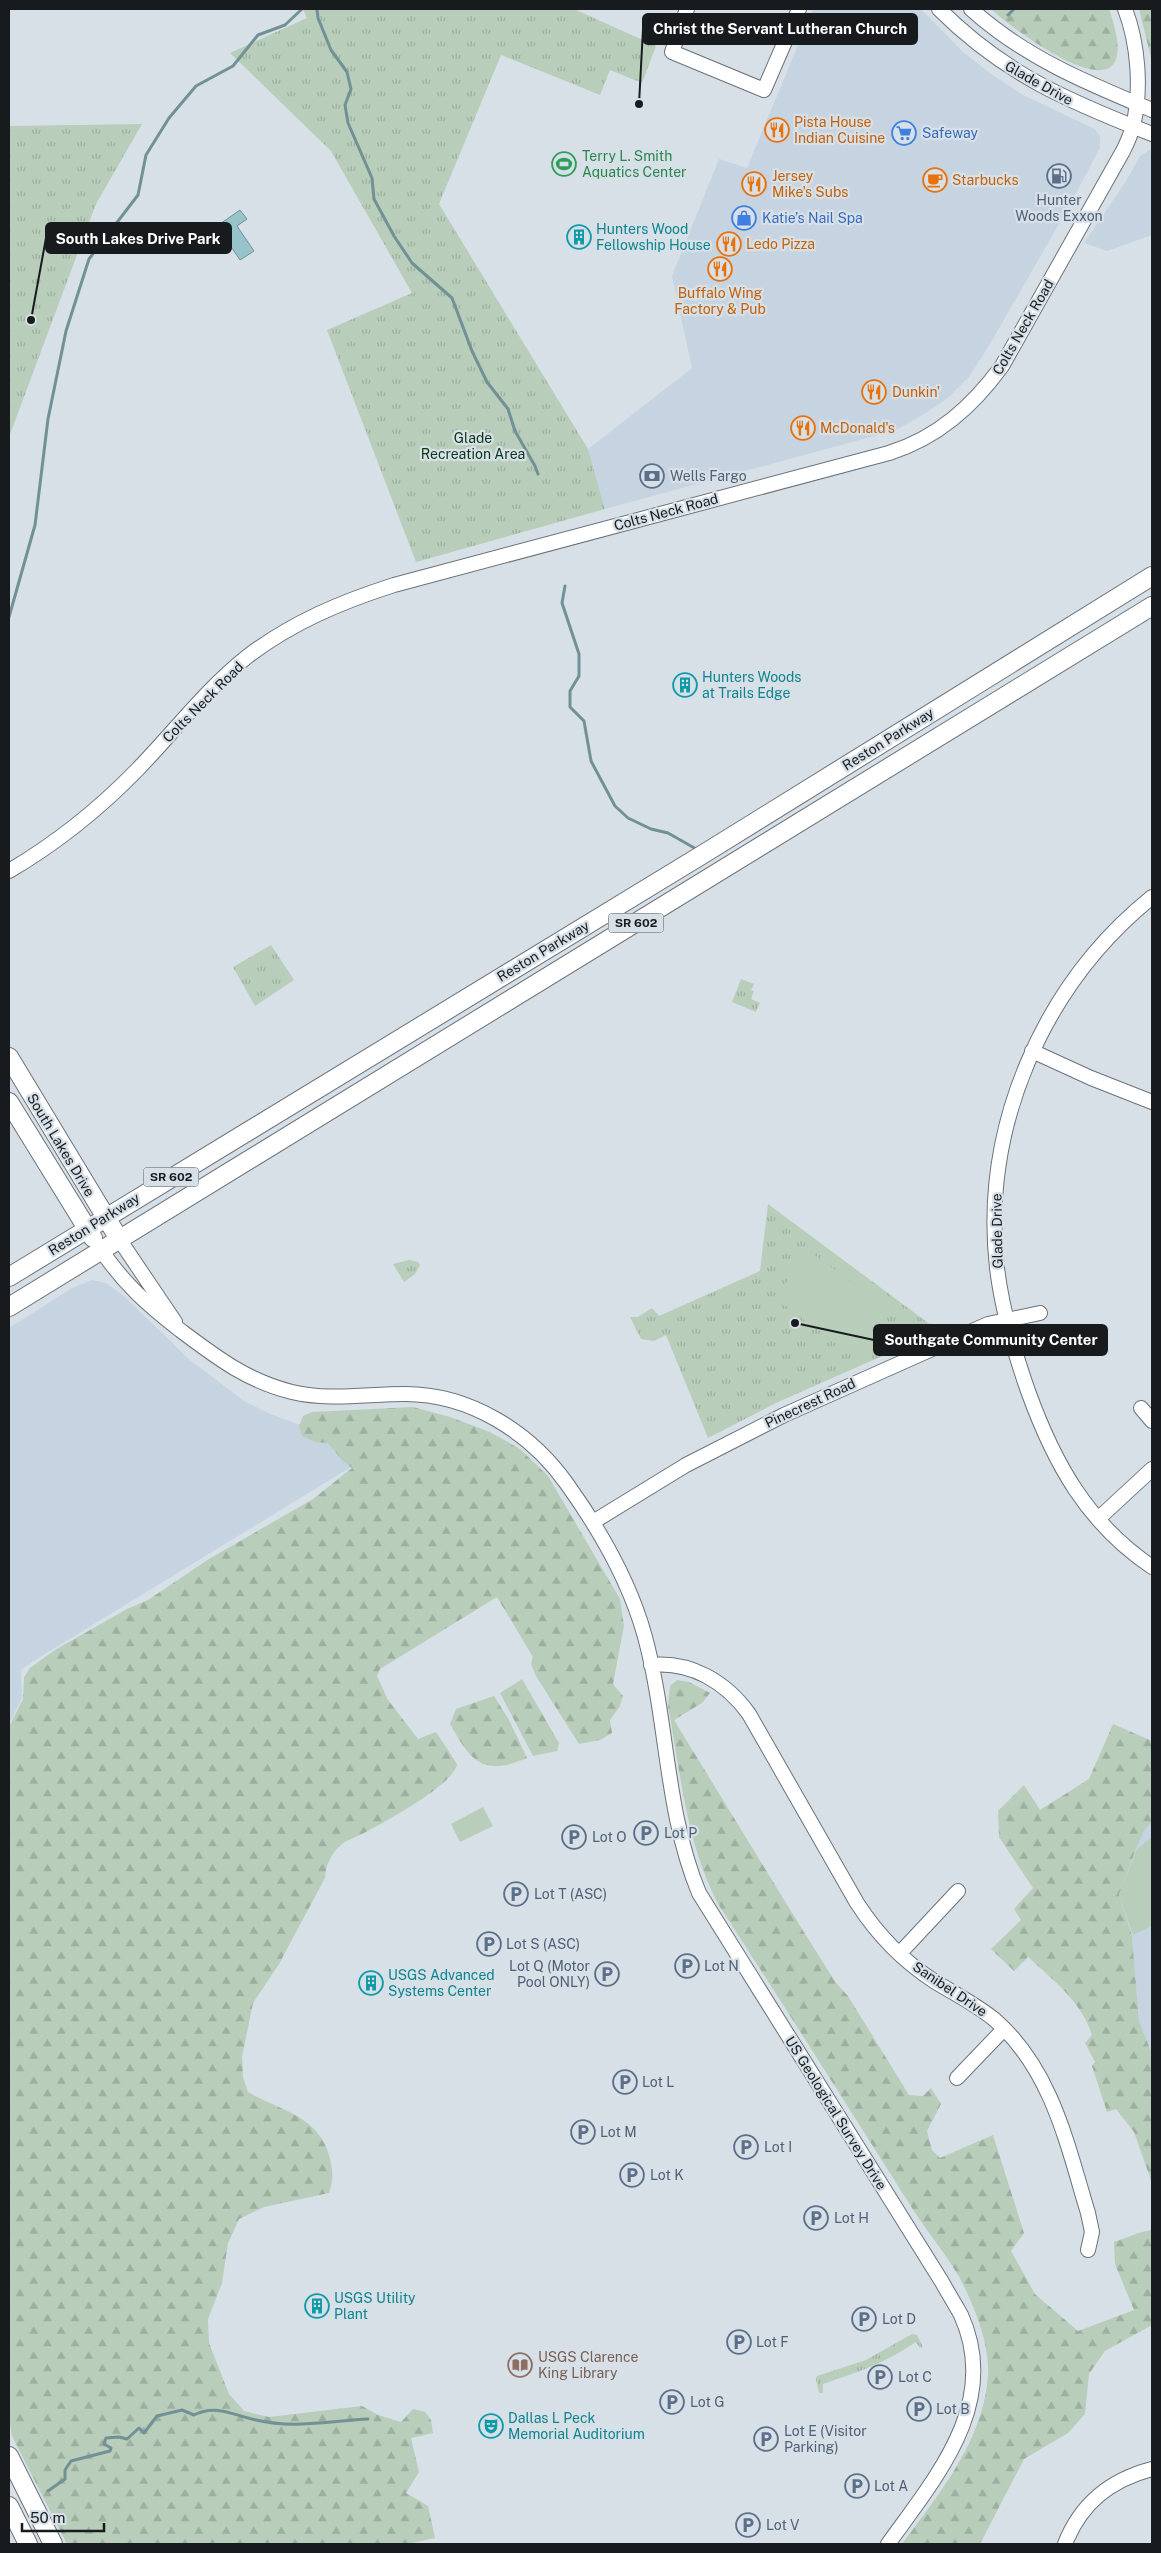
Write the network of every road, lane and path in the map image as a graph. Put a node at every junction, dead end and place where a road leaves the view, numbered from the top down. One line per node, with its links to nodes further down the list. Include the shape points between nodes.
1 (687, 9): 2 (street, via 672,52 764,90)
2 (799, 9)
3 (939, 9): 8 (street, Glade Drive, via 973,41 1019,74 1082,107)
4 (971, 9): 6 (street, Glade Drive, via 1010,40 1044,61 1079,80)
5 (1125, 9): 6 (street, Colts Neck Road, via 1136,63)
6 (1137, 104): 7 (street, Glade Drive); 8 (street, Colts Neck Road)
7 (1152, 110)
8 (1133, 127): 9 (street, Glade Drive); 12 (street, Colts Neck Road, via 1104,189 1002,366 967,408 932,434 889,453 394,585 315,614 274,637 237,665 112,793 64,833)
9 (1152, 134)
10 (1152, 576): 18 (main road, Reston Parkway / SR 602, via 705,853)
11 (1152, 606): 20 (main road, Reston Parkway / SR 602)
12 (9, 871)
13 (1152, 897): 14 (street, Glade Drive, via 1120,925 1084,966 1052,1012)
14 (1032, 1050): 17 (street); 25 (street, Glade Drive, via 1008,1119 996,1190 996,1254)
15 (9, 1057): 18 (main road, South Lakes Drive)
16 (9, 1102): 19 (main road, South Lakes Drive)
17 (1152, 1102)
18 (105, 1217): 19 (main road, Reston Parkway / SR 602); 20 (main road, South Lakes Drive)
19 (87, 1228): 21 (main road, South Lakes Drive); 22 (main road, Reston Parkway / SR 602)
20 (119, 1239): 21 (main road, Reston Parkway / SR 602); 26 (street, South Lakes Drive)
21 (101, 1250): 23 (main road, Reston Parkway / SR 602); 26 (street, South Lakes Drive, via 138,1296)
22 (9, 1277)
23 (9, 1307)
24 (1040, 1313): 25 (street, Pinecrest Road)
25 (1006, 1318): 30 (street, Glade Drive, via 1022,1373 1051,1449 1073,1488); 31 (street, Pinecrest Road, via 754,1429 686,1465)
26 (181, 1331): 31 (street, South Lakes Drive, via 224,1364 292,1392 331,1397 426,1396 482,1412 514,1430 543,1454)
27 (1141, 1408): 28 (street)
28 (1152, 1421)
29 (1152, 1469): 30 (street)
30 (1098, 1519): 32 (street, Glade Drive)
31 (593, 1522): 33 (street, South Lakes Drive, via 632,1598)
32 (1152, 1567)
33 (651, 1665): 35 (street, Sanibel Drive, via 670,1665 695,1671 735,1696 857,1903); 44 (street, US Geological Survey Drive, via 680,1838 699,1893 942,2282 960,2314 969,2340 973,2384 963,2427 946,2460)
34 (958, 1891): 35 (street)
35 (900, 1954): 36 (street, Sanibel Drive, via 933,1980 980,2008)
36 (1004, 2029): 37 (street); 38 (street, Sanibel Drive, via 1036,2068 1054,2105 1091,2225)
37 (957, 2078)
38 (1088, 2250)
39 (9, 2456): 43 (main road)
40 (1152, 2469): 45 (street, via 1121,2479 1098,2495 1076,2521)
41 (9, 2506): 42 (main road)
42 (28, 2544)
43 (53, 2544)
44 (888, 2544)
45 (1065, 2544)

